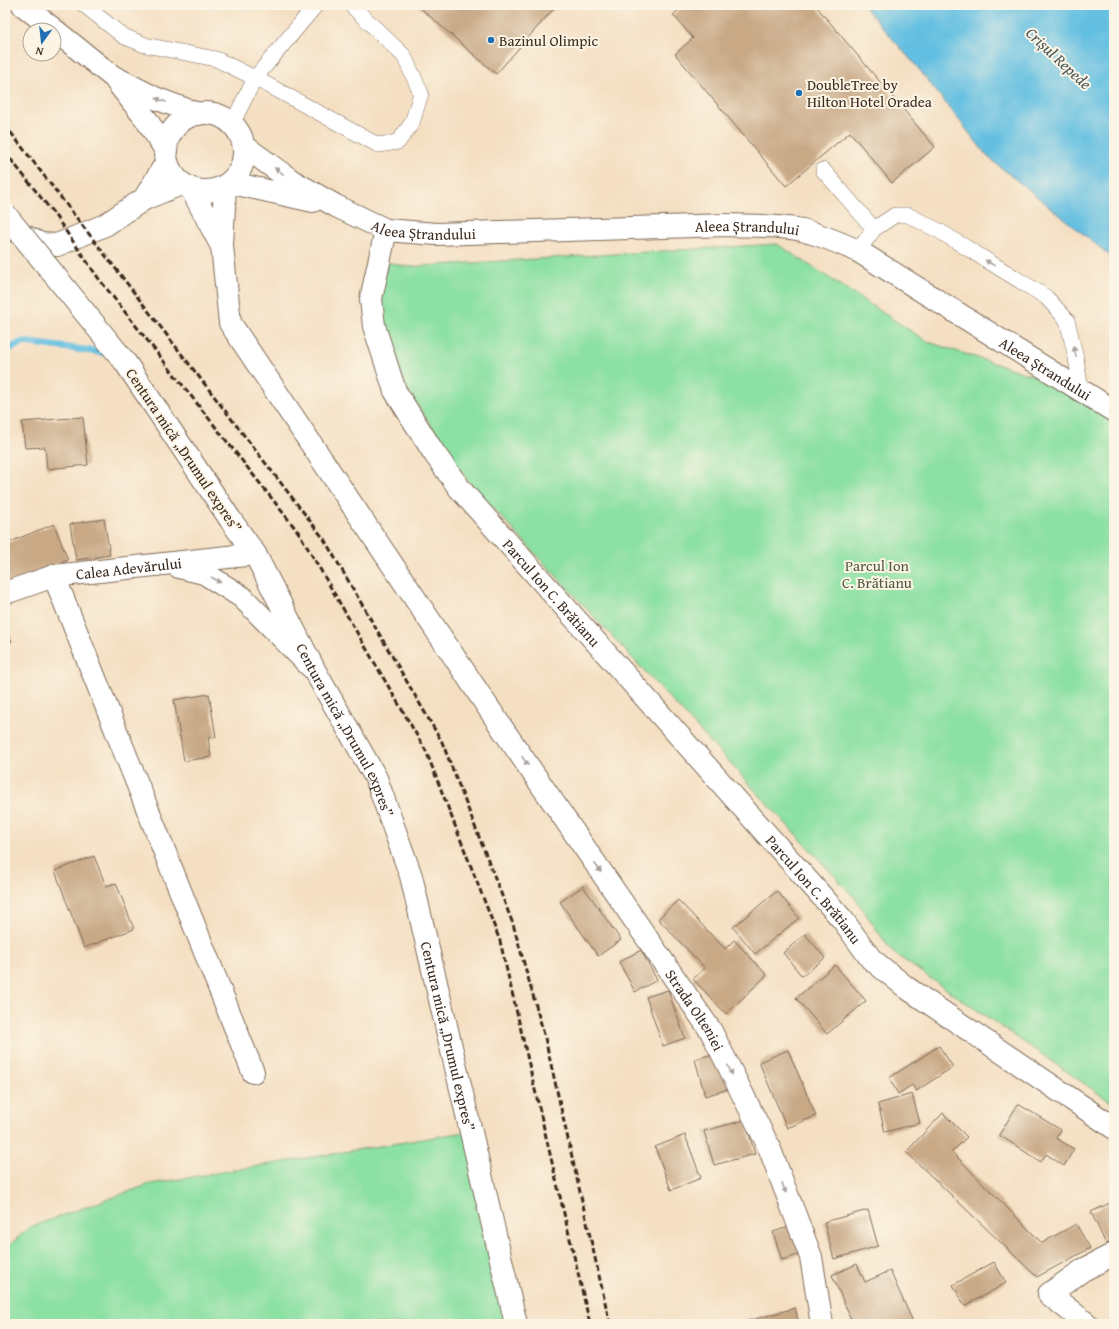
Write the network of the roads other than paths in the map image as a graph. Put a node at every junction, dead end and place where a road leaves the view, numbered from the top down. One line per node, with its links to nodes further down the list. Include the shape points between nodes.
1 (23, 5): 5 (street)
2 (84, 5): 6 (lane, via 123,36 145,45 216,59)
3 (316, 5): 6 (lane)
4 (351, 5): 6 (lane, via 404,56 421,93 412,123 398,142 378,145)
5 (112, 76): 7 (street, one-way to 5, via 155,98); 10 (street, via 146,118)
6 (255, 78): 8 (lane)
7 (198, 114): 8 (street, via 216,115); 10 (street, via 176,125 169,136)
8 (232, 124): 9 (street, via 240,134)
9 (244, 146): 12 (street, via 240,170); 15 (street, Aleea Ștrandului, one-way to 9, via 292,181)
10 (166, 156): 13 (street, via 172,175); 14 (street)
11 (823, 170): 18 (lane)
12 (229, 185): 13 (street, via 205,192); 15 (street, Aleea Ștrandului); 20 (street)
13 (187, 187): 14 (street); 20 (street)
14 (144, 198): 17 (street, via 105,225 57,245 41,244)
15 (336, 206): 19 (street, Aleea Ștrandului)
16 (5, 214): 24 (street, Centura mică „Drumul expres”, bridge, via 125,362)
17 (5, 227)
18 (874, 229): 21 (lane); 22 (lane, one-way to 18, via 1067,320 1046,298 941,232 908,215 895,216)
19 (386, 230): 21 (street, Aleea Ștrandului, via 436,234 727,225 772,226 802,230); 30 (street, Parcul Ion C. Brătianu, via 371,299 374,326 395,391 460,489 842,919 871,959 908,988)
20 (222, 246): 33 (street, Strada Olteniei, one-way to 33, via 230,323 502,728 711,1031 769,1147 811,1257)
21 (858, 251): 22 (street, Aleea Ștrandului)
22 (1081, 391): 23 (street, Aleea Ștrandului)
23 (1114, 411)
24 (255, 554): 25 (street, Calea Adevărului); 28 (street, Centura mică „Drumul expres”)
25 (166, 564): 26 (street, Calea Adevărului); 28 (street, one-way to 28, via 204,573 242,597)
26 (54, 576): 27 (street, Calea Adevărului); 29 (street)
27 (5, 593)
28 (316, 673): 32 (street, Centura mică „Drumul expres”, via 376,778 411,876)
29 (253, 1072)
30 (1114, 1128)
31 (1114, 1254): 34 (street, via 1083,1270 1050,1294)
32 (516, 1324)
33 (822, 1324)
34 (1087, 1324)

